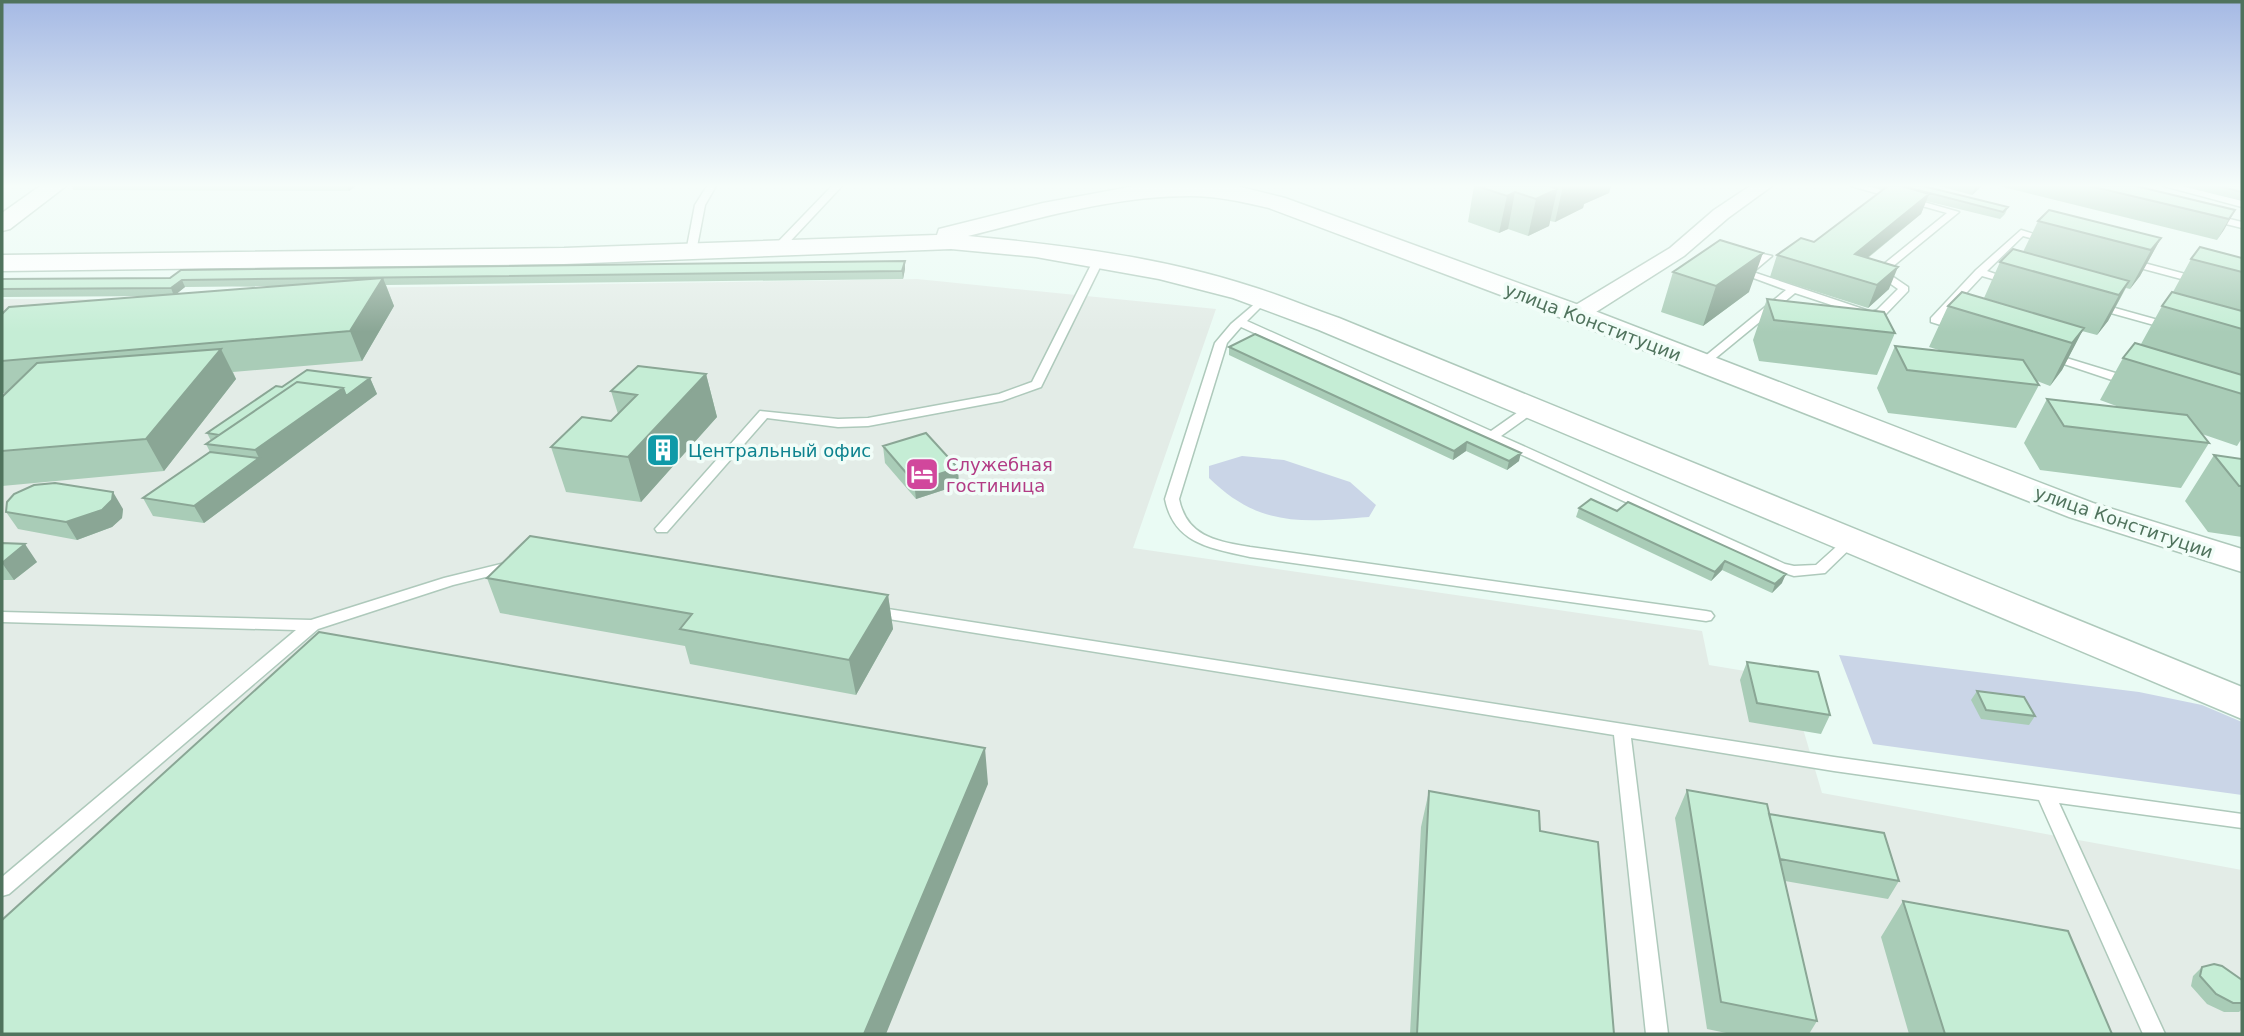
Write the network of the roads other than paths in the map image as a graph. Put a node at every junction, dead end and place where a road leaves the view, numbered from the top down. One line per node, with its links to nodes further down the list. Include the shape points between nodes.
1 (694, 234): 12 (lane)
2 (791, 234): 11 (lane)
3 (952, 234): 9 (street, улица Конституции)
4 (1362, 234): 25 (street, улица Конституции)
5 (1702, 234): 25 (street, via 1683,254)
6 (1926, 234): 22 (lane, via 1880,272 1904,289 1881,313 1871,314)
7 (2020, 234): 18 (lane)
8 (2026, 234): 10 (lane)
9 (931, 242): 11 (street); 15 (street)
10 (2060, 243)
11 (778, 248): 12 (street)
12 (691, 252): 16 (street)
13 (1767, 256): 19 (lane)
14 (2112, 257): 21 (lane)
15 (1099, 259): 24 (street, via 1170,273); 33 (lane, via 1037,384 1002,397 868,422 764,414)
16 (2, 263)
17 (1723, 266): 19 (lane)
18 (1980, 272): 20 (lane); 26 (lane, via 1935,320)
19 (1745, 273): 22 (lane)
20 (2020, 284)
21 (2216, 285)
22 (1793, 289): 29 (lane)
23 (2085, 303): 27 (lane)
24 (1253, 311): 31 (street); 32 (lane); 38 (lane, via 1221,343 1172,499 1179,524 1193,536 1250,552)
25 (1577, 314): 29 (street, улица Конституции)
26 (1975, 333)
27 (2190, 333)
28 (2042, 354): 30 (lane)
29 (1702, 364): 35 (street, улица Конституции, via 2081,510)
30 (2149, 387)
31 (1532, 408): 32 (lane); 34 (street)
32 (1492, 436): 34 (lane, via 1794,571 1819,570)
33 (662, 529)
34 (1851, 541): 41 (street)
35 (2242, 561)
36 (529, 562): 40 (lane, via 449,581)
37 (857, 609): 42 (lane)
38 (1706, 616)
39 (2, 617): 40 (lane)
40 (312, 625): 45 (lane)
41 (2242, 704)
42 (1622, 731): 43 (lane); 46 (lane)
43 (2046, 794): 44 (lane); 47 (lane)
44 (2242, 821)
45 (2, 888)
46 (1657, 1034)
47 (2154, 1034)

